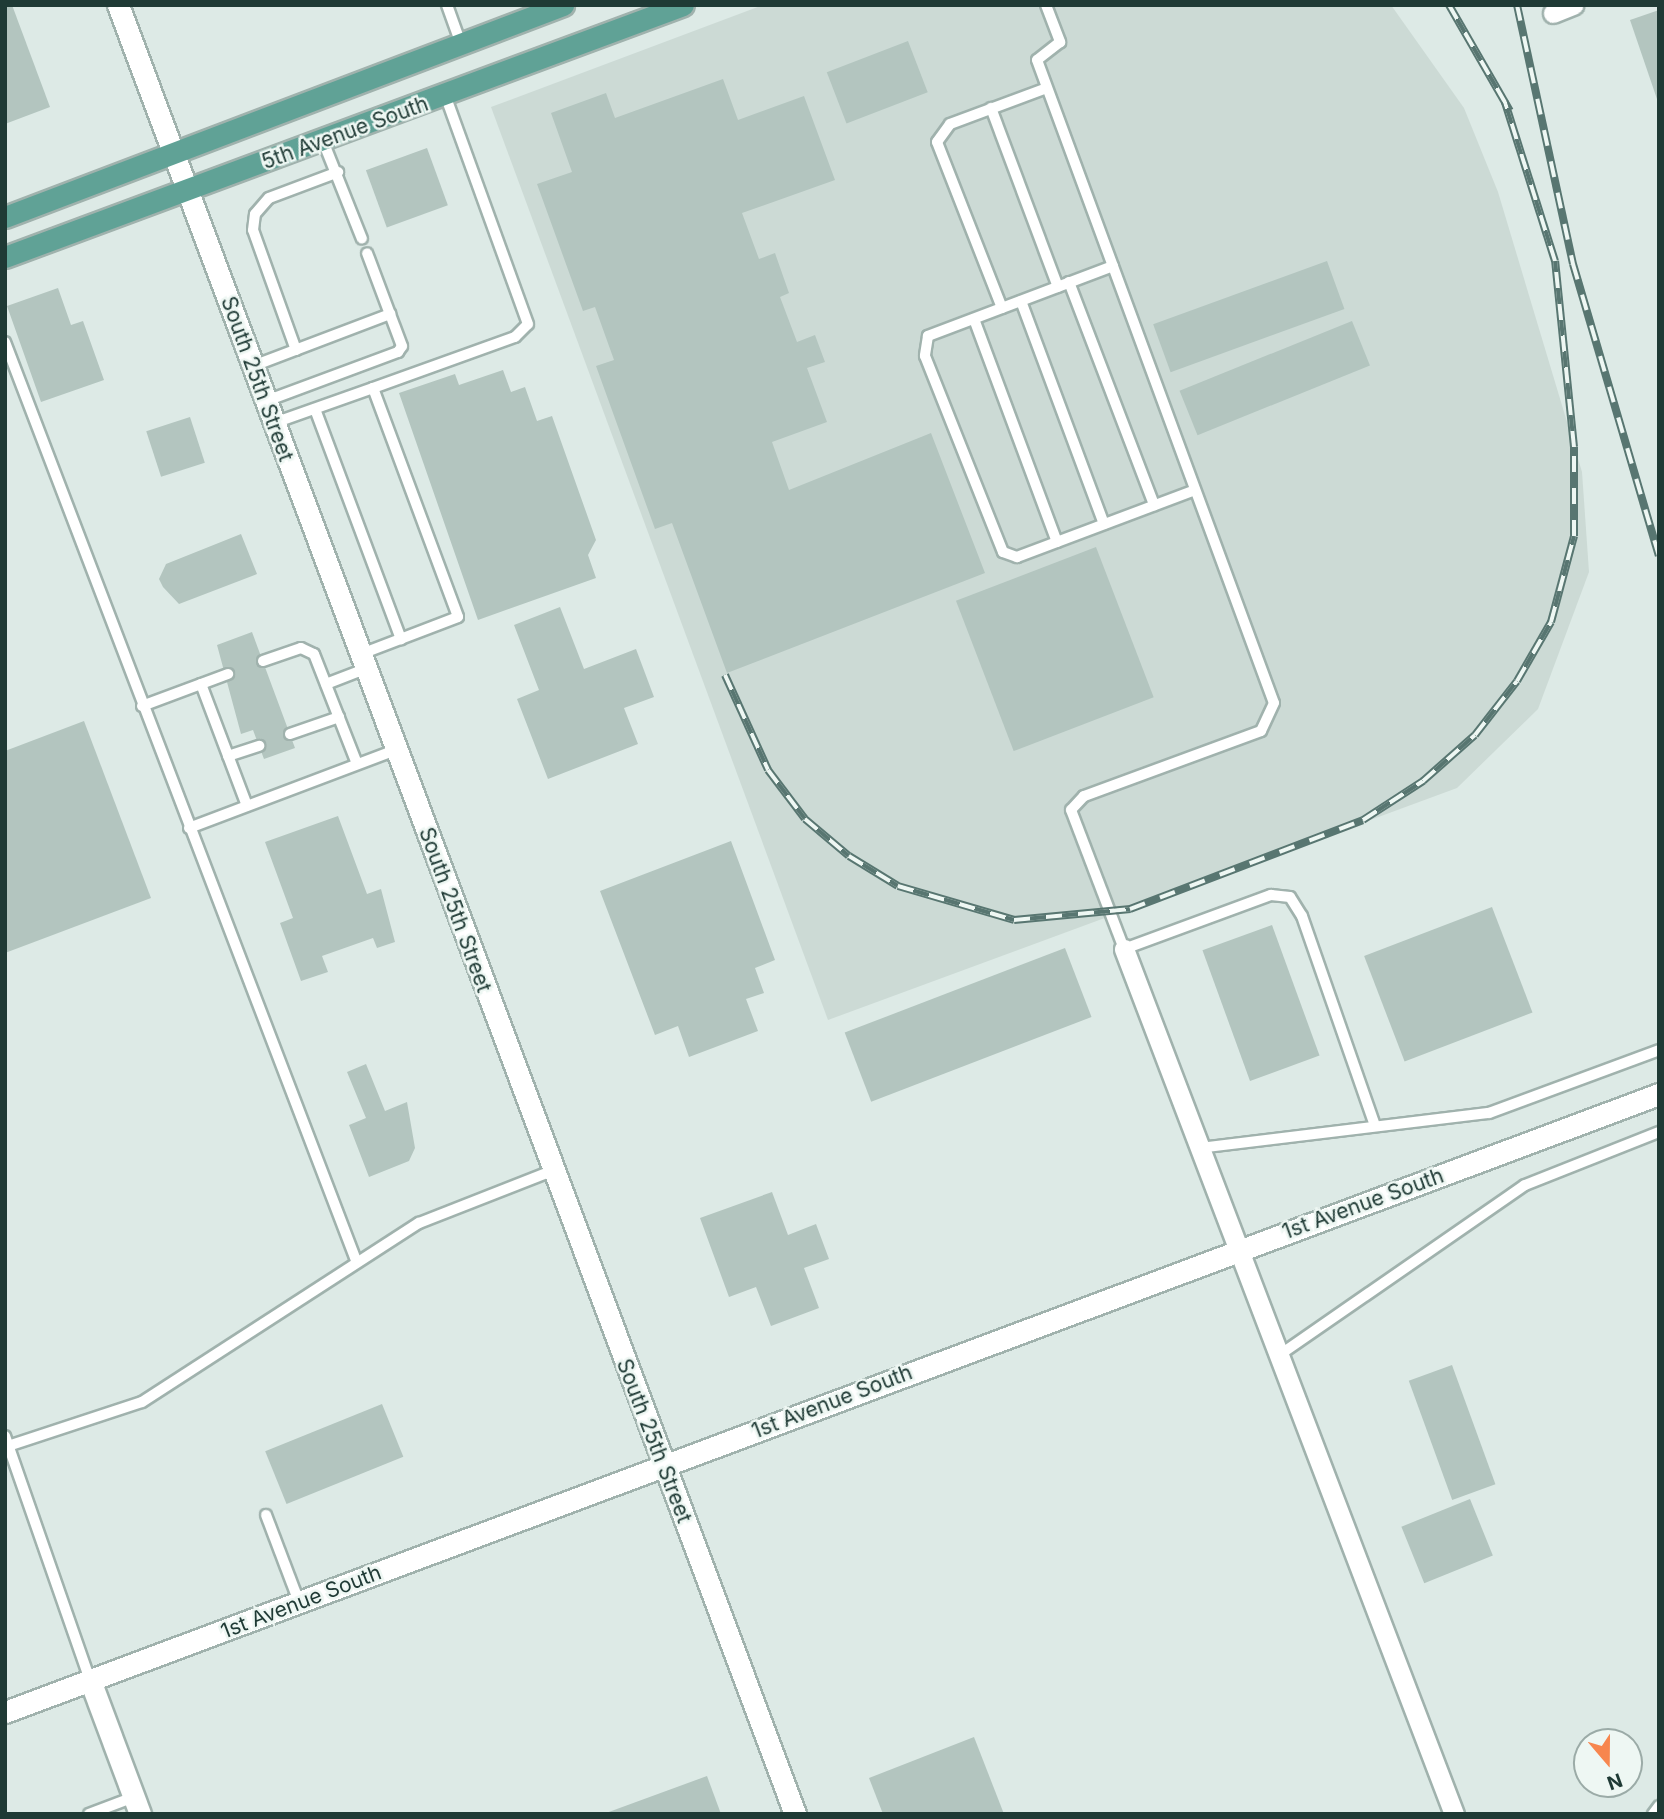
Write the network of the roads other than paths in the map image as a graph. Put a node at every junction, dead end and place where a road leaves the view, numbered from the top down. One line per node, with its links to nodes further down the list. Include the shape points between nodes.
1 (118, 5): 13 (street, South 25th Street)
2 (447, 5): 8 (lane)
3 (563, 5): 8 (main road, 5th Avenue South)
4 (683, 5): 10 (main road, 5th Avenue South)
5 (1046, 5): 9 (lane, via 1060,42 1037,60)
6 (1573, 5): 7 (street)
7 (1553, 13)
8 (462, 45): 13 (main road, 5th Avenue South)
9 (1047, 88): 11 (lane); 20 (lane)
10 (445, 95): 12 (main road, 5th Avenue South); 30 (lane, via 528,324 515,337)
11 (991, 108): 22 (lane); 24 (lane, via 950,124 937,142)
12 (323, 141): 14 (lane); 15 (main road, 5th Avenue South)
13 (172, 152): 15 (street, South 25th Street); 16 (main road, 5th Avenue South)
14 (338, 172): 17 (lane); 28 (lane, via 269,198 255,214 253,230)
15 (187, 192): 19 (main road, 5th Avenue South); 29 (street, South 25th Street)
16 (5, 217)
17 (362, 239)
18 (368, 253): 25 (lane)
19 (5, 257)
20 (1112, 266): 21 (lane); 34 (lane)
21 (1069, 282): 22 (lane); 35 (lane)
22 (1058, 286): 23 (lane)
23 (1021, 301): 24 (lane); 36 (lane)
24 (1002, 308): 26 (lane)
25 (390, 314): 28 (lane); 31 (lane, via 398,352)
26 (974, 319): 37 (lane); 37 (lane, via 928,336 925,356 1003,552 1017,557)
27 (5, 342): 44 (lane)
28 (296, 350): 29 (lane)
29 (252, 366): 31 (street, South 25th Street)
30 (373, 388): 32 (lane); 38 (lane, via 458,617)
31 (265, 402): 33 (street, South 25th Street)
32 (315, 409): 33 (lane); 38 (lane)
33 (274, 424): 40 (street, South 25th Street)
34 (1195, 490): 35 (lane); 53 (lane, via 1274,703 1261,731 1084,796 1071,810)
35 (1154, 505): 36 (lane)
36 (1104, 524): 37 (lane)
37 (1057, 542)
38 (401, 639): 40 (lane)
39 (263, 661): 43 (lane, via 301,648 314,654)
40 (362, 662): 43 (lane); 48 (street, South 25th Street)
41 (228, 674): 42 (lane)
42 (201, 684): 44 (lane); 49 (lane)
43 (326, 684): 45 (lane)
44 (142, 706): 52 (lane)
45 (339, 717): 46 (lane); 50 (lane)
46 (290, 734)
47 (259, 746): 49 (lane)
48 (395, 750): 50 (lane); 59 (street, South 25th Street)
49 (228, 756): 51 (lane)
50 (357, 764): 51 (lane)
51 (247, 806): 52 (lane)
52 (189, 828): 61 (lane)
53 (1124, 949): 56 (lane, via 1271,895 1290,897 1302,916); 58 (street)
54 (1659, 1050): 56 (lane, via 1489,1114)
55 (1659, 1094): 60 (street, 1st Avenue South)
56 (1375, 1126): 58 (lane)
57 (1659, 1132): 62 (lane, via 1525,1185)
58 (1199, 1148): 60 (street)
59 (552, 1171): 61 (lane, via 419,1223); 64 (street, South 25th Street)
60 (1238, 1251): 62 (street); 64 (street, 1st Avenue South)
61 (356, 1260): 63 (lane, via 142,1402)
62 (1278, 1356): 73 (street)
63 (6, 1443): 67 (lane)
64 (663, 1466): 66 (street, 1st Avenue South); 72 (street, South 25th Street)
65 (266, 1515): 66 (lane)
66 (299, 1603): 67 (street, 1st Avenue South)
67 (90, 1680): 68 (street, 1st Avenue South); 69 (street)
68 (5, 1712)
69 (137, 1805): 71 (lane)
70 (1659, 1806): 74 (lane)
71 (89, 1814)
72 (795, 1814)
73 (1454, 1814)
74 (1653, 1814)

